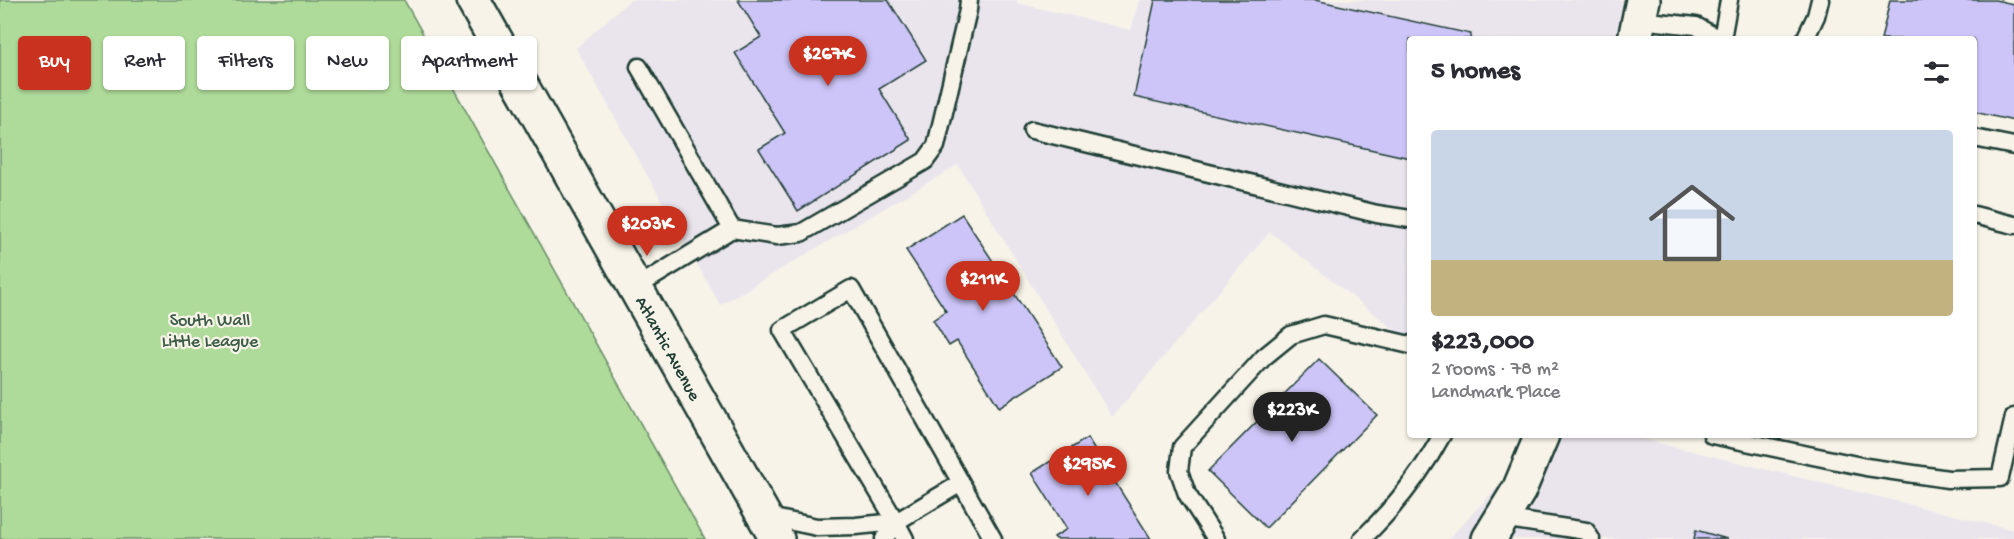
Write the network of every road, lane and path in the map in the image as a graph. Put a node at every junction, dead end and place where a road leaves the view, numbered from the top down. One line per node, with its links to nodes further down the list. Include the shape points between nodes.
1 (473, 0): 17 (main road, Atlantic Avenue)
2 (969, 0): 16 (lane, via 936,146 925,161 801,233 777,236)
3 (1730, 0): 7 (lane)
4 (1820, 0): 8 (lane)
5 (1639, 20): 6 (lane, via 1696,26)
6 (1714, 36)
7 (1721, 36)
8 (1806, 36)
9 (639, 67): 16 (lane)
10 (1032, 130): 14 (lane)
11 (1977, 139): 12 (lane)
12 (2014, 146)
13 (1977, 216): 15 (lane)
14 (1407, 219)
15 (2014, 225)
16 (732, 229): 17 (lane)
17 (635, 288): 26 (main road, Atlantic Avenue)
18 (1407, 344): 31 (lane, via 1324,325 1291,335 1264,357 1182,447 1179,471 1187,494)
19 (2014, 417): 23 (lane)
20 (1440, 438): 32 (lane, via 1387,515)
21 (1541, 438): 27 (main road, via 1519,490)
22 (1726, 438): 23 (lane, via 1866,467 1948,479)
23 (2007, 479)
24 (961, 483): 25 (lane); 25 (lane, via 851,289 782,330); 30 (lane)
25 (896, 522): 26 (lane); 28 (lane); 29 (lane)
26 (770, 528)
27 (1495, 529): 33 (lane, via 1586,531)
28 (884, 539)
29 (905, 539)
30 (993, 539)
31 (1216, 539)
32 (1362, 539)
33 (1591, 539)

